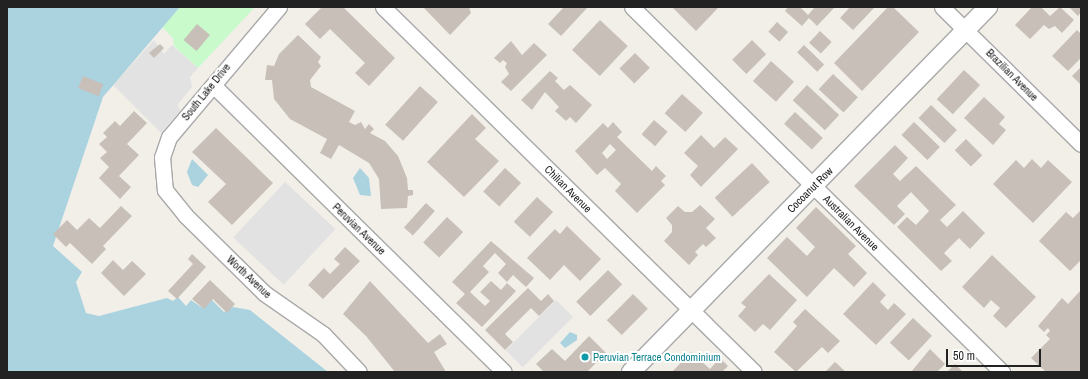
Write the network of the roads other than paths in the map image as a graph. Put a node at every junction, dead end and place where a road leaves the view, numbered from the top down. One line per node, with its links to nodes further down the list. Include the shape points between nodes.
1 (279, 7): 7 (street, South Lake Drive, via 225,68)
2 (383, 7): 11 (street, Chilian Avenue)
3 (632, 7): 9 (street, Australian Avenue)
4 (942, 7): 6 (street, Brazilian Avenue)
5 (988, 7): 6 (street, Cocoanut Row)
6 (965, 30): 8 (street, Brazilian Avenue); 9 (street, Cocoanut Row)
7 (214, 86): 10 (street, South Lake Drive, via 174,130 164,146 162,171); 13 (street, Peruvian Avenue)
8 (1081, 144)
9 (814, 186): 11 (street, Cocoanut Row); 16 (street, Australian Avenue)
10 (166, 190): 12 (street, Worth Avenue, via 185,215 264,293 323,334)
11 (691, 310): 14 (street, Cocoanut Row); 15 (street, Chilian Avenue)
12 (359, 372)
13 (504, 372)
14 (631, 372)
15 (754, 372)
16 (1002, 372)

